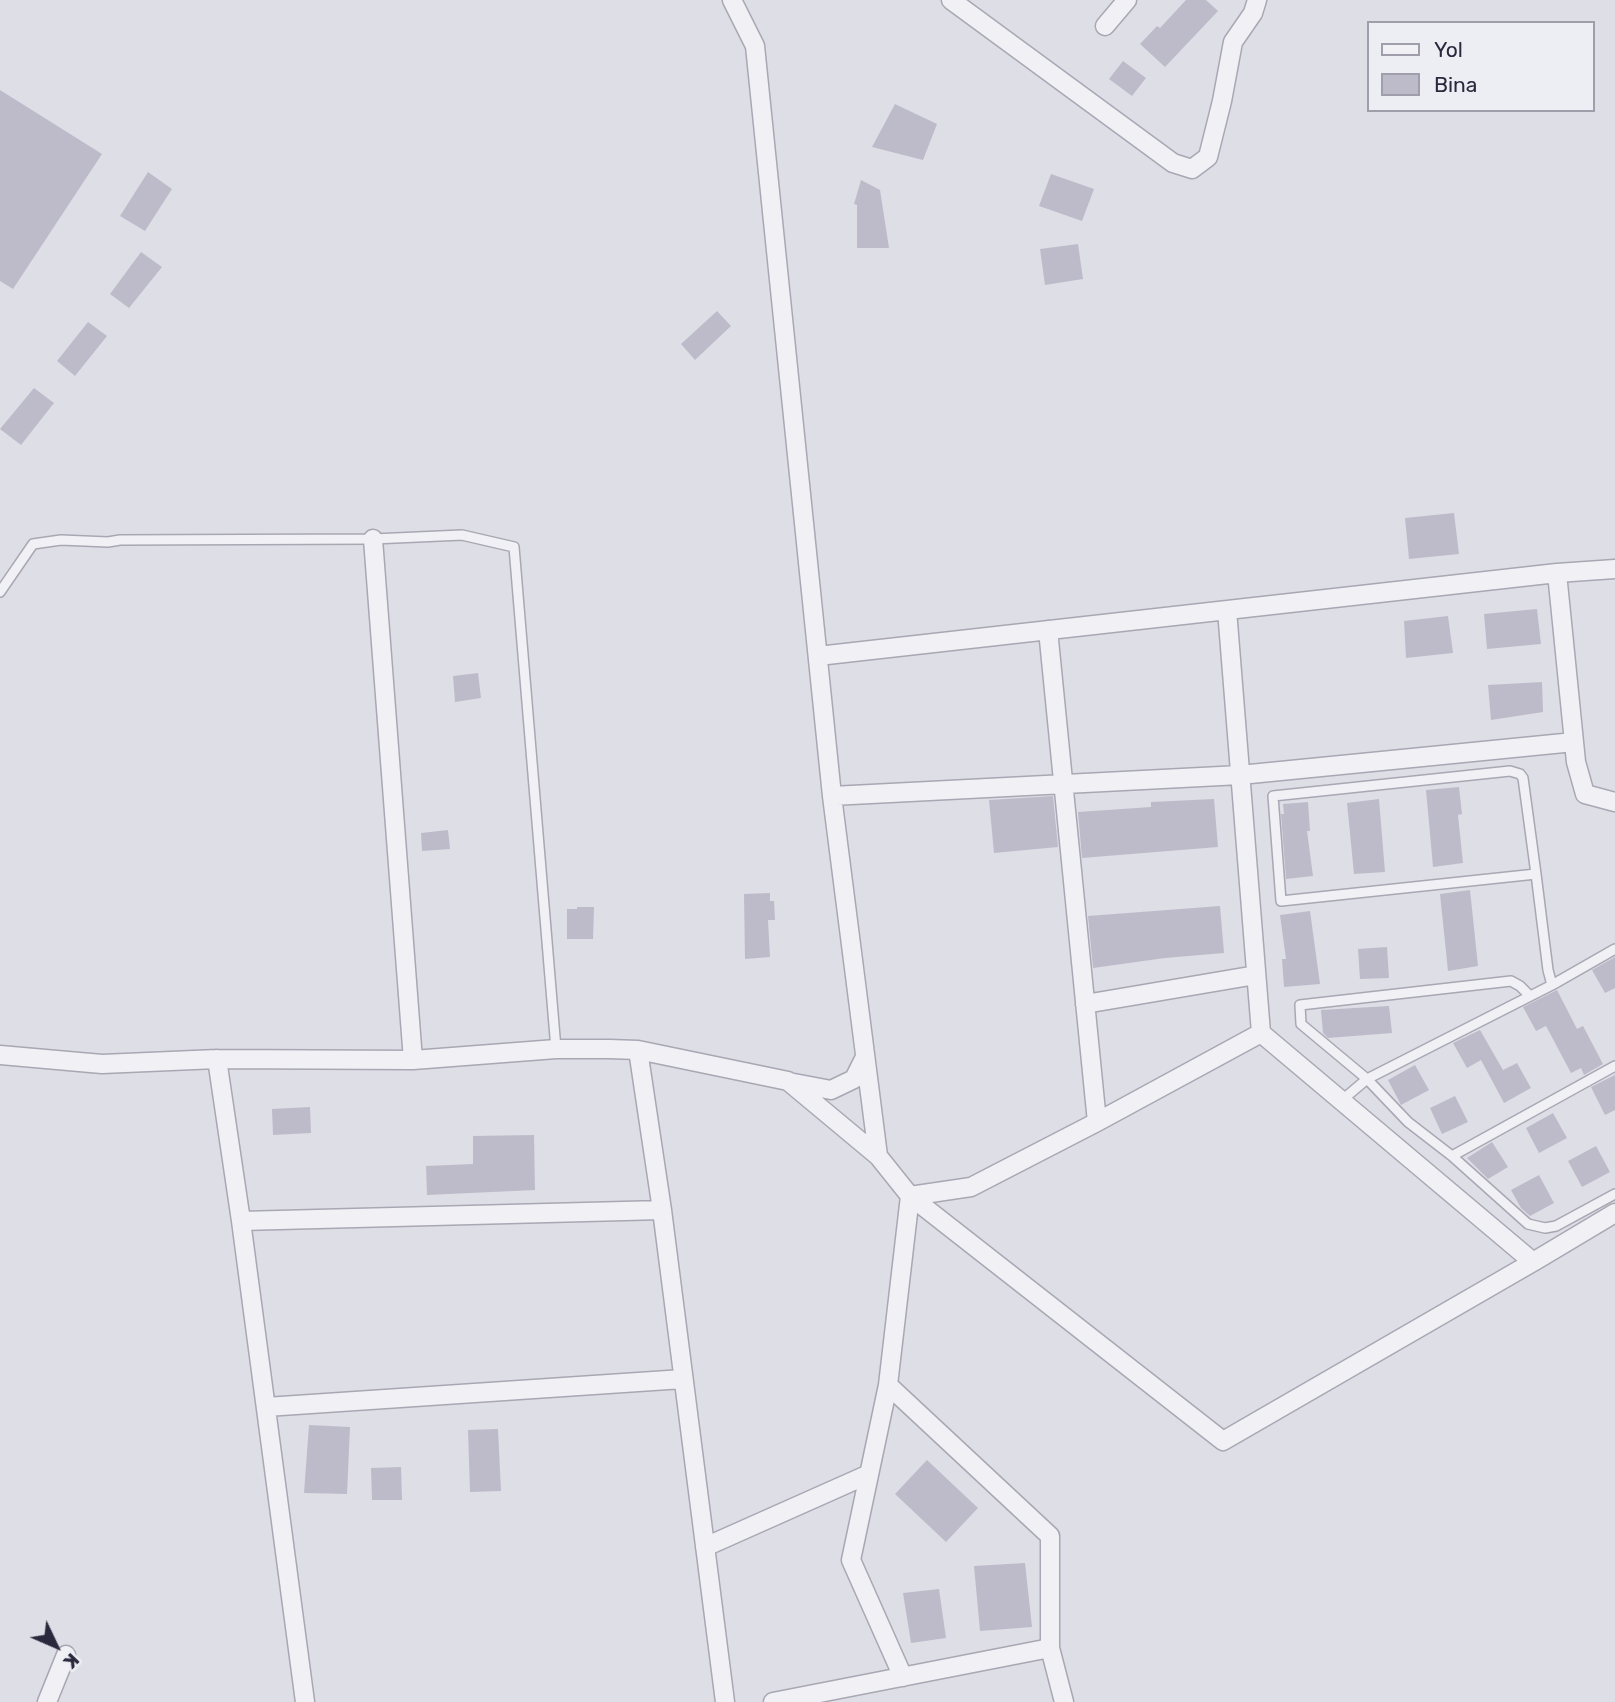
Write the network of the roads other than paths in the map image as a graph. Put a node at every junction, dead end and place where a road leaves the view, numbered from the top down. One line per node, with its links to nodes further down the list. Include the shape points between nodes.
1 (732, 0): 12 (street, via 755,46)
2 (951, 0): 4 (street, via 1173,163 1192,169 1208,157 1233,42)
3 (1127, 0): 5 (street)
4 (1257, 0)
5 (1105, 26)
6 (373, 539): 9 (lane, via 61,540 33,544); 25 (lane, via 461,535 513,547); 30 (street)
7 (1615, 569): 8 (street)
8 (1557, 573): 10 (street); 13 (street)
9 (0, 592)
10 (1227, 610): 11 (street); 14 (street)
11 (1048, 630): 12 (street); 15 (street)
12 (818, 656): 16 (street)
13 (1574, 742): 14 (street); 17 (street, via 1585,794)
14 (1240, 775): 15 (street); 20 (street)
15 (1064, 783): 16 (street); 23 (street)
16 (832, 796): 28 (street)
17 (1615, 802)
18 (1536, 874): 18 (lane, via 1523,778 1515,771 1273,796 1281,901); 21 (lane)
19 (1615, 949): 21 (lane)
20 (1256, 975): 23 (street); 24 (street)
21 (1552, 985): 22 (lane)
22 (1530, 996): 32 (lane); 32 (lane, via 1511,981 1300,1005 1301,1024)
23 (1085, 1004): 35 (street)
24 (1261, 1033): 34 (street); 35 (street)
25 (556, 1049): 26 (street); 30 (street)
26 (638, 1050): 33 (street); 40 (street)
27 (0, 1055): 29 (street, via 102,1064)
28 (865, 1057): 33 (street, via 854,1079 831,1090); 36 (street)
29 (217, 1059): 30 (street); 42 (street)
30 (413, 1060)
31 (1615, 1066): 37 (lane)
32 (1367, 1079): 34 (lane); 37 (lane, via 1408,1122)
33 (788, 1081): 36 (street)
34 (1341, 1101): 43 (street)
35 (1097, 1122): 39 (street, via 971,1186)
36 (878, 1156): 39 (street)
37 (1452, 1156): 38 (lane, via 1537,1228 1556,1226)
38 (1615, 1194)
39 (911, 1196): 43 (street, via 1223,1441); 45 (street)
40 (662, 1210): 42 (street); 44 (street)
41 (1615, 1213): 43 (street)
42 (241, 1221): 46 (street)
43 (1533, 1262)
44 (683, 1379): 46 (street); 48 (street)
45 (888, 1385): 47 (street); 49 (street, via 1050,1536)
46 (266, 1407): 53 (street)
47 (869, 1474): 48 (street); 51 (street, via 851,1560)
48 (705, 1547): 54 (street)
49 (1050, 1648): 51 (street); 56 (street)
50 (66, 1655): 52 (street)
51 (903, 1677): 55 (street)
52 (47, 1702)
53 (304, 1702)
54 (725, 1702)
55 (773, 1702)
56 (1064, 1702)

